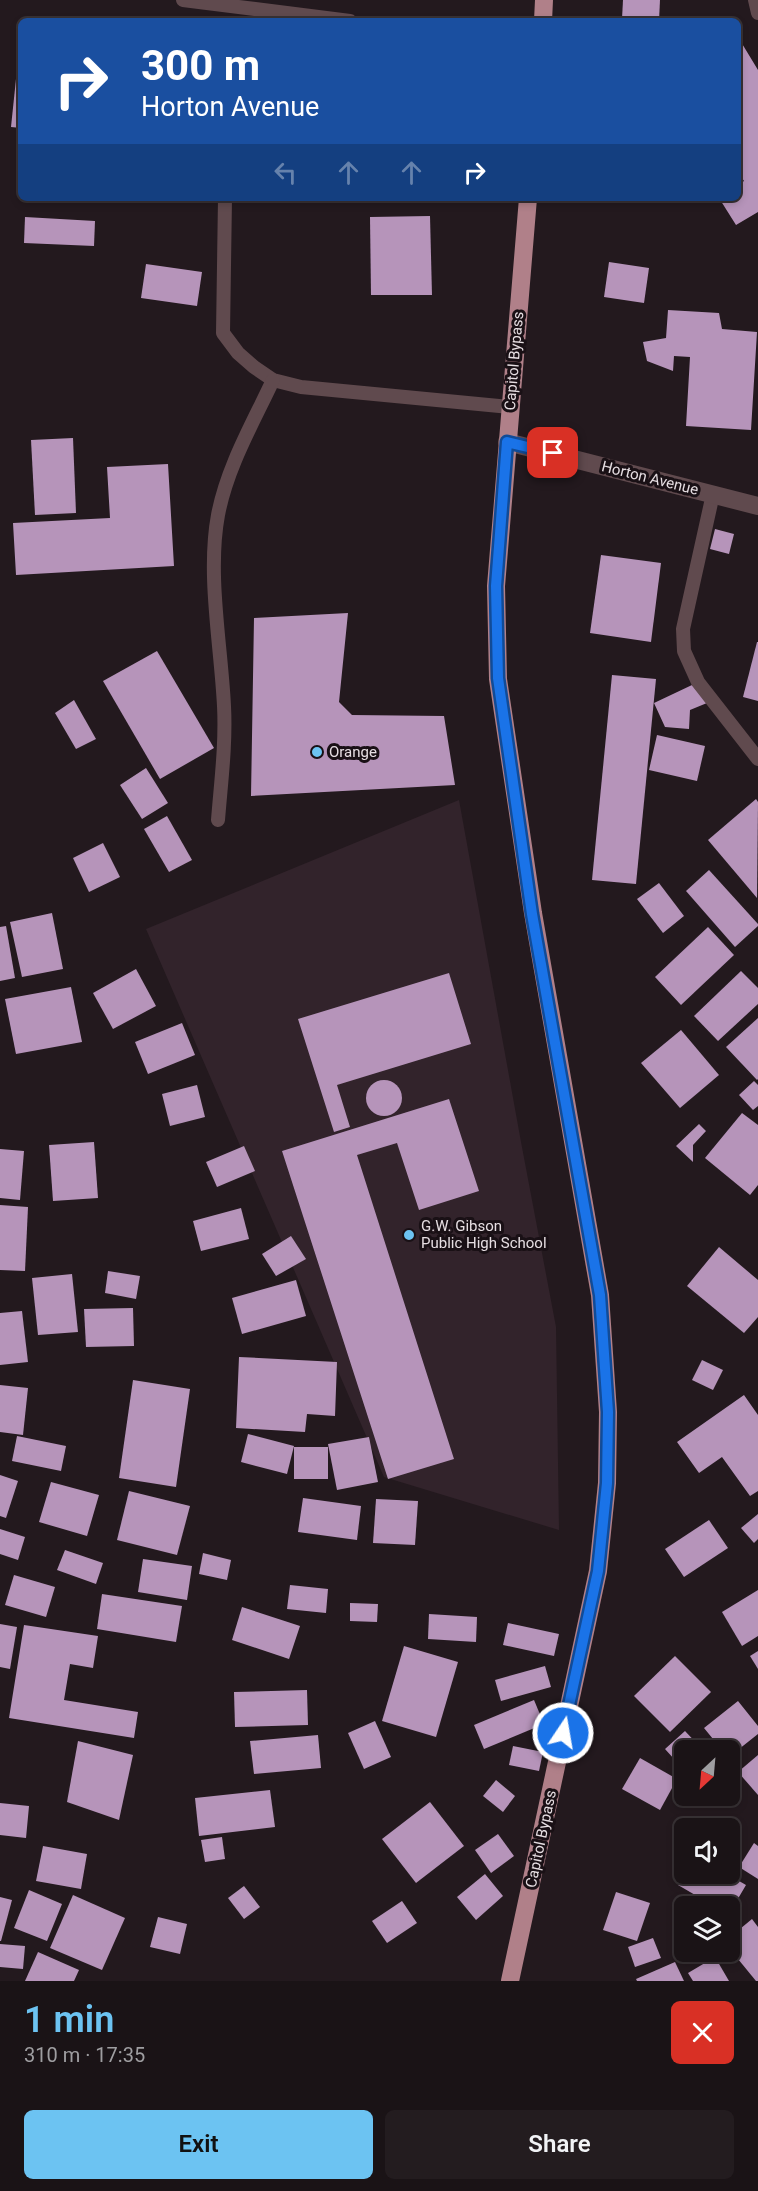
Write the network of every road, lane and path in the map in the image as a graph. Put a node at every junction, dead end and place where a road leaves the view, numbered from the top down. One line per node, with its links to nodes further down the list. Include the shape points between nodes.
1 (183, 0): 5 (lane)
2 (544, 0): 6 (highway)
3 (755, 0): 4 (lane)
4 (758, 13)
5 (326, 18)
6 (543, 18)
7 (225, 201): 9 (lane, via 223,333 238,353)
8 (528, 201): 10 (highway, Capitol Bypass)
9 (273, 380): 10 (lane, via 301,387); 15 (lane, via 236,458 216,532 214,561 225,725)
10 (510, 407): 11 (highway, Capitol Bypass)
11 (507, 442): 12 (street, Horton Avenue); 16 (highway, Capitol Bypass, via 496,586 498,678 532,914 600,1295 608,1412 607,1483 598,1571)
12 (713, 494): 13 (street, Horton Avenue); 14 (lane, via 683,629 684,651 698,682)
13 (758, 506)
14 (758, 759)
15 (218, 820)
16 (510, 1981)

